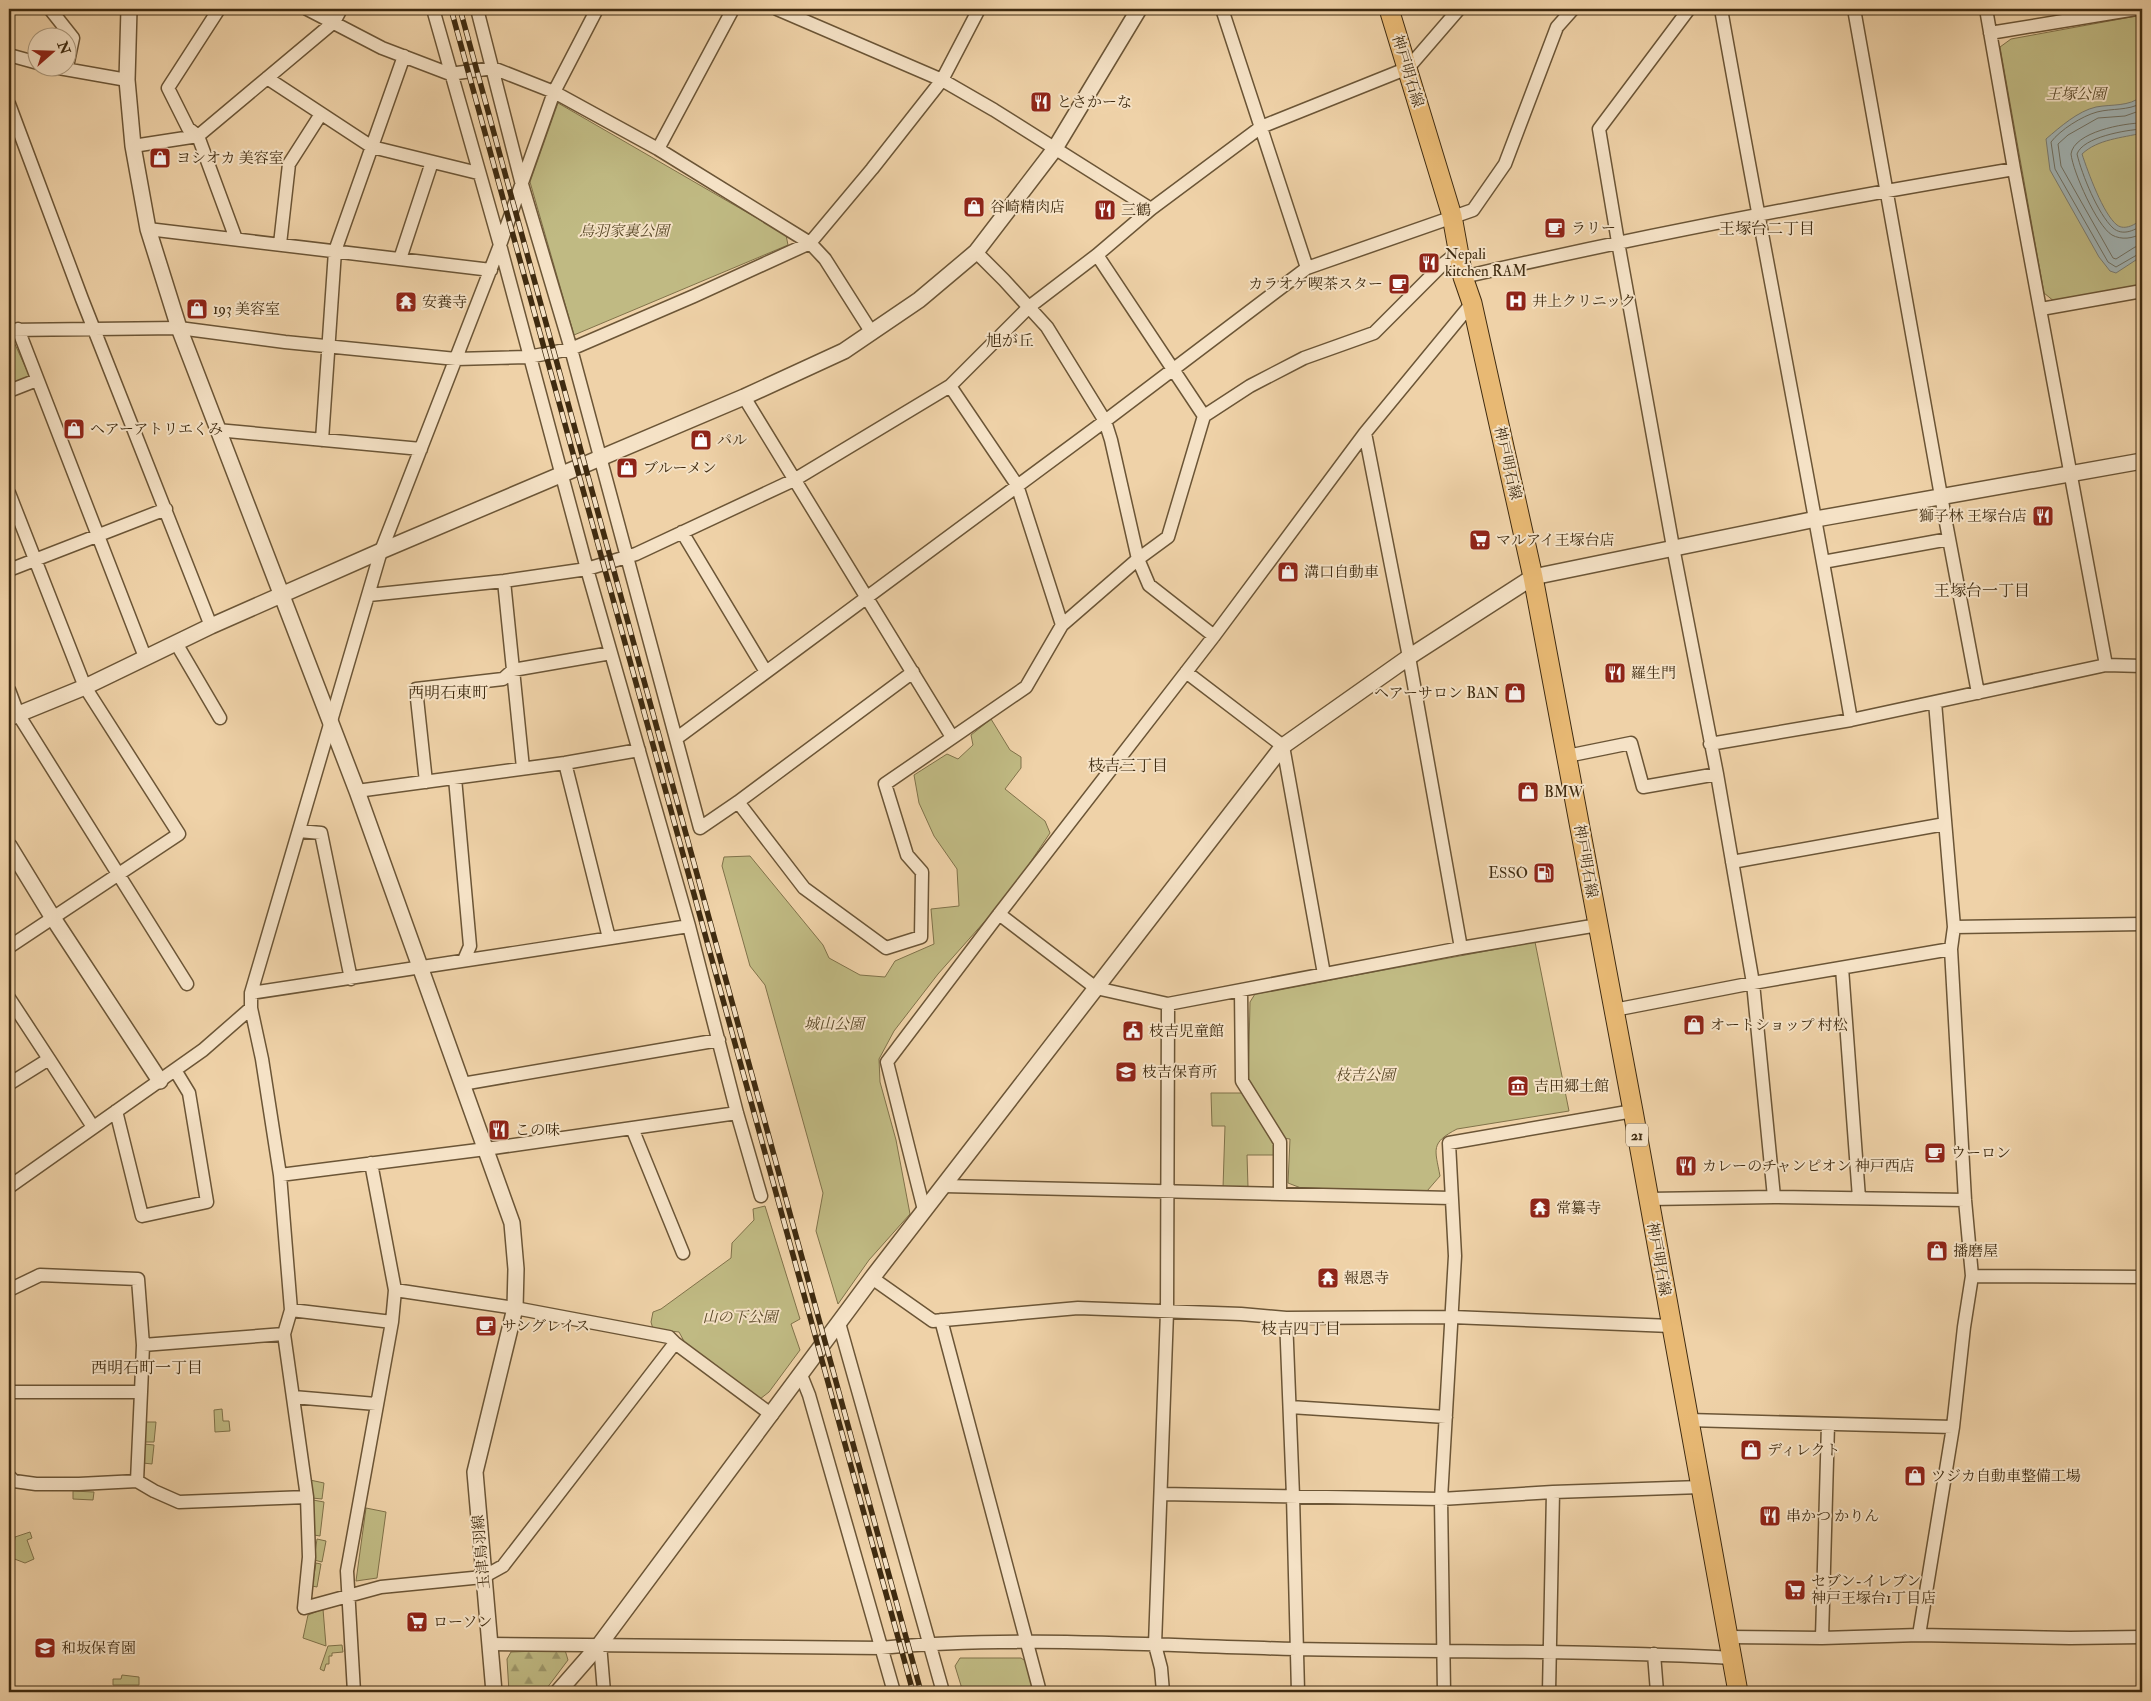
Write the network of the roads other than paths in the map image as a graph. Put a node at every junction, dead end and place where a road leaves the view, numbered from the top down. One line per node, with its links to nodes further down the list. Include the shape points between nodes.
1 (50, 9): 25 (street)
2 (129, 9): 35 (street, 玉津鳥羽線)
3 (219, 9): 41 (street, via 168,88 188,128)
4 (307, 9): 24 (street)
5 (341, 9): 24 (street)
6 (433, 9): 33 (street)
7 (477, 9): 30 (street)
8 (597, 9): 37 (street)
9 (733, 9): 44 (street)
10 (777, 9): 36 (street)
11 (979, 9): 36 (street)
12 (1139, 9): 45 (street)
13 (1222, 9): 40 (street)
14 (1389, 9): 31 (main road, 神戸明石線 / 21)
15 (1459, 9): 31 (street)
16 (1573, 9): 53 (street, via 1557,27 1504,164 1473,210)
17 (1689, 9): 56 (street, via 1599,128)
18 (1721, 9): 52 (street)
19 (1854, 9): 50 (street)
20 (1986, 9): 26 (street)
21 (2136, 9): 22 (street)
22 (2095, 12): 23 (street)
23 (2066, 15): 26 (street)
24 (334, 22): 28 (street); 34 (street)
25 (65, 28)
26 (1990, 33): 47 (street)
27 (9, 55): 29 (street)
28 (404, 56): 33 (street); 43 (street)
29 (28, 60)
30 (493, 68): 33 (street); 37 (street); 49 (street)
31 (1408, 68): 40 (street); 53 (main road, 神戸明石線 / 21)
32 (78, 70): 35 (street)
33 (450, 74): 48 (street)
34 (267, 78): 39 (street); 41 (street)
35 (127, 80): 42 (street, 玉津鳥羽線)
36 (942, 80): 45 (street); 57 (street)
37 (554, 92): 44 (street); 49 (street)
38 (9, 104): 72 (street)
39 (322, 114): 43 (street); 58 (street, via 289,164)
40 (1261, 127): 51 (street); 65 (street)
41 (198, 136): 42 (street); 55 (street)
42 (133, 146): 54 (street, 玉津鳥羽線)
43 (372, 147): 46 (street); 60 (street)
44 (658, 149): 57 (street)
45 (1054, 150): 51 (street); 61 (street)
46 (432, 162): 48 (street); 64 (street)
47 (2014, 169): 50 (street); 71 (street)
48 (478, 173): 59 (street)
49 (521, 182): 59 (street); 77 (street)
50 (1886, 191): 52 (street); 98 (street)
51 (1151, 209): 63 (street)
52 (1757, 215): 56 (street); 100 (street)
53 (1452, 216): 62 (main road, 神戸明石線 / 21); 65 (street)
54 (148, 229): 55 (street); 73 (street, 玉津鳥羽線)
55 (236, 239): 58 (street)
56 (1618, 242): 67 (street); 104 (street)
57 (810, 243): 75 (street, via 826,259); 77 (street)
58 (280, 244): 60 (street)
59 (500, 245): 66 (street); 78 (street)
60 (335, 251): 64 (street); 76 (street)
61 (976, 252): 70 (street); 75 (street, via 920,300)
62 (1458, 252): 67 (main road, 神戸明石線 / 21); 85 (street, via 1374,333 1304,358 1250,386)
63 (1097, 255): 70 (street); 80 (street)
64 (400, 259): 66 (street)
65 (1307, 268): 80 (street)
66 (491, 270): 79 (street)
67 (1463, 277): 69 (main road, 神戸明石線 / 21)
68 (2142, 291): 71 (street)
69 (1472, 303): 88 (street); 112 (main road, 神戸明石線 / 21)
70 (1029, 308): 82 (street); 86 (street, via 1047,328)
71 (2041, 309): 94 (street)
72 (94, 328): 73 (street); 74 (street); 99 (street)
73 (179, 328): 76 (street); 87 (street, 玉津鳥羽線)
74 (13, 329): 81 (street)
75 (872, 332): 84 (street, via 844,351)
76 (328, 346): 79 (street); 89 (street)
77 (571, 349): 78 (street); 91 (street)
78 (528, 357): 79 (street); 93 (street)
79 (456, 359): 90 (street)
80 (1174, 369): 85 (street); 86 (street)
81 (37, 380): 83 (street); 102 (street)
82 (950, 386): 95 (street); 96 (street)
83 (9, 391)
84 (744, 397): 91 (street); 95 (street)
85 (1204, 416): 107 (street, via 1168,537)
86 (1105, 421): 96 (street); 107 (street)
87 (217, 430): 89 (street); 115 (street, 玉津鳥羽線)
88 (1365, 433): 119 (street); 123 (street)
89 (322, 440): 90 (street)
90 (421, 449): 105 (street)
91 (600, 458): 93 (street); 106 (street)
92 (2142, 460): 94 (street)
93 (562, 473): 105 (street); 110 (street)
94 (2071, 474): 98 (street); 124 (street)
95 (794, 480): 101 (street); 116 (street)
96 (1017, 485): 116 (street); 117 (street)
97 (9, 493): 108 (street)
98 (1941, 496): 100 (street); 103 (street)
99 (166, 509): 102 (street); 118 (street)
100 (1816, 519): 104 (street); 109 (street)
101 (682, 532): 106 (street); 127 (street)
102 (98, 534): 108 (street); 122 (street)
103 (1949, 539): 109 (street); 132 (street)
104 (1673, 548): 112 (street); 140 (street)
105 (381, 551): 114 (street); 115 (street)
106 (626, 557): 110 (street); 139 (street)
107 (1138, 559): 117 (street); 119 (street, via 1149,585)
108 (35, 561): 111 (street); 130 (street)
109 (1824, 562): 136 (street)
110 (587, 569): 113 (street); 121 (street)
111 (9, 570)
112 (1533, 577): 123 (street); 143 (main road, 神戸明石線 / 21)
113 (504, 582): 114 (street); 126 (street)
114 (369, 595): 137 (street)
115 (282, 596): 118 (street); 137 (street, 玉津鳥羽線)
116 (866, 597): 127 (street); 128 (street)
117 (1062, 625): 138 (street, via 1026,687)
118 (211, 626): 120 (street)
119 (1214, 636): 129 (street)
120 (176, 643): 122 (street); 135 (street)
121 (611, 653): 126 (street); 142 (street)
122 (145, 657): 130 (street)
123 (1409, 657): 141 (street); 164 (street)
124 (2106, 665): 125 (street); 132 (street)
125 (2142, 666)
126 (513, 670): 145 (street); 148 (street, via 503,678 416,689)
127 (766, 672): 139 (street)
128 (913, 672): 138 (street); 150 (street)
129 (1186, 672): 141 (street); 156 (street)
130 (85, 688): 134 (street); 155 (street, via 179,834)
131 (9, 690): 134 (street)
132 (1978, 693): 133 (street)
133 (1935, 702): 136 (street); 151 (street)
134 (14, 716): 155 (street)
135 (220, 718)
136 (1851, 720): 140 (street)
137 (330, 725): 149 (street, 玉津鳥羽線); 152 (street)
138 (952, 737): 150 (street, via 885,784 907,855 922,872 921,938 886,948 804,888)
139 (678, 738): 150 (street, via 700,828)
140 (1710, 744): 146 (street)
141 (1282, 746): 169 (street); 173 (street)
142 (639, 750): 144 (street); 160 (street)
143 (1567, 756): 146 (street, via 1631,743 1643,787); 159 (main road, 神戸明石線 / 21)
144 (565, 763): 145 (street); 162 (street)
145 (523, 768): 147 (street)
146 (1717, 774): 154 (street)
147 (454, 778): 148 (street); 166 (street, via 470,946)
148 (426, 782): 149 (street)
149 (357, 791): 168 (street, 玉津鳥羽線)
150 (738, 802)
151 (1946, 824): 154 (street); 161 (street)
152 (298, 831): 170 (street, via 321,833); 175 (street)
153 (9, 846): 157 (street)
154 (1732, 862): 171 (street)
155 (118, 875): 157 (street); 172 (street)
156 (999, 914): 173 (street); 204 (street, via 887,1062)
157 (53, 918): 163 (street); 183 (street)
158 (2142, 924): 161 (street)
159 (1598, 925): 164 (street); 179 (main road, 神戸明石線 / 21)
160 (690, 926): 162 (street); 180 (street)
161 (1954, 927): 165 (street)
162 (609, 938): 166 (street)
163 (9, 947)
164 (1461, 948): 169 (street)
165 (1951, 949): 167 (street); 203 (street)
166 (464, 960): 168 (street)
167 (1842, 968): 171 (street); 201 (street)
168 (420, 969): 170 (street); 185 (street, 玉津鳥羽線)
169 (1324, 974): 174 (street)
170 (351, 979): 175 (street)
171 (1753, 983): 179 (street); 199 (street)
172 (187, 984)
173 (1096, 988): 177 (street); 195 (street)
174 (1241, 991): 177 (street); 197 (street, via 1242,1081 1280,1142)
175 (251, 993): 178 (street)
176 (9, 998): 181 (street)
177 (1168, 1004): 196 (street)
178 (251, 1008): 182 (street); 193 (street)
179 (1614, 1010): 187 (main road, 神戸明石線 / 21)
180 (718, 1040): 185 (street); 188 (street)
181 (49, 1059): 184 (street); 189 (street)
182 (175, 1070): 183 (street); 186 (street, via 188,1093 208,1202 142,1216)
183 (160, 1081): 186 (street)
184 (9, 1084)
185 (462, 1084): 191 (street, 玉津鳥羽線)
186 (116, 1111): 189 (street)
187 (1633, 1111): 200 (street, via 1449,1143); 202 (main road, 神戸明石線 / 21)
188 (737, 1113): 190 (street); 198 (street)
189 (93, 1126): 194 (street)
190 (632, 1128): 191 (street); 205 (street)
191 (486, 1148): 192 (street); 211 (street, 玉津鳥羽線, via 512,1223)
192 (371, 1163): 193 (street); 210 (street)
193 (280, 1175): 212 (street)
194 (9, 1186)
195 (944, 1186): 196 (street); 204 (street)
196 (1169, 1192): 197 (street); 213 (street)
197 (1280, 1194): 200 (street)
198 (761, 1196)
199 (1774, 1197): 201 (street); 202 (street)
200 (1451, 1198): 214 (street, via 1455,1256)
201 (1859, 1198): 203 (street)
202 (1649, 1199): 219 (main road, 神戸明石線 / 21)
203 (1965, 1200): 206 (street)
204 (924, 1210): 208 (street)
205 (683, 1253)
206 (1972, 1276): 207 (street); 233 (street)
207 (2142, 1277)
208 (872, 1278): 216 (street, via 933,1321); 218 (street)
209 (9, 1290): 222 (street, via 40,1276 138,1279)
210 (394, 1290): 211 (street); 217 (street)
211 (515, 1308): 221 (street, via 669,1337); 242 (street, 玉津鳥羽線, via 475,1472)
212 (291, 1310): 217 (street); 220 (street)
213 (1167, 1312): 215 (street); 216 (street, via 1078,1308); 238 (street)
214 (1452, 1317): 215 (street); 219 (street); 230 (street)
215 (1286, 1318): 228 (street)
216 (941, 1320): 248 (street)
217 (392, 1322): 227 (street)
218 (839, 1323): 223 (street); 251 (street)
219 (1671, 1326): 231 (main road, 神戸明石線 / 21)
220 (284, 1334): 222 (street); 226 (street)
221 (675, 1343): 229 (street); 242 (street, via 503,1566)
222 (143, 1345): 225 (street)
223 (801, 1375): 229 (street); 253 (street, via 810,1395)
224 (9, 1392): 225 (street)
225 (141, 1392): 235 (street)
226 (293, 1397): 227 (street); 240 (street)
227 (376, 1404): 243 (street, via 347,1571)
228 (1290, 1407): 230 (street); 239 (street)
229 (772, 1415): 250 (street)
230 (1446, 1417): 241 (street)
231 (1688, 1420): 232 (street); 236 (main road, 神戸明石線 / 21)
232 (1828, 1424): 233 (street); 247 (street)
233 (1953, 1427): 244 (street)
234 (9, 1476): 235 (street, via 36,1484)
235 (137, 1481): 240 (street, via 178,1502)
236 (1701, 1486): 237 (street); 245 (main road, 神戸明石線 / 21)
237 (1553, 1492): 241 (street); 256 (street)
238 (1161, 1494): 239 (street); 252 (street)
239 (1293, 1496): 241 (street); 254 (street)
240 (307, 1497): 243 (street, via 309,1557 304,1608)
241 (1441, 1498): 255 (street)
242 (483, 1578): 243 (street, via 380,1586); 249 (street, 玉津鳥羽線)
243 (348, 1596): 259 (street)
244 (1919, 1635): 246 (street); 247 (street)
245 (1729, 1637): 247 (street); 258 (main road, 神戸明石線 / 21)
246 (2142, 1637)
247 (1822, 1638)
248 (1027, 1643): 251 (street); 252 (street); 265 (street)
249 (489, 1644): 250 (street); 260 (street, 玉津鳥羽線)
250 (600, 1644): 253 (street); 261 (street); 262 (street)
251 (929, 1644): 253 (street); 264 (street)
252 (1156, 1645): 254 (street); 266 (street)
253 (881, 1648): 263 (street)
254 (1298, 1649): 255 (street); 267 (street)
255 (1442, 1650): 256 (street); 268 (street)
256 (1549, 1650): 257 (street); 269 (street)
257 (1654, 1654): 258 (street); 270 (street)
258 (1732, 1658): 271 (main road, 神戸明石線 / 21)
259 (354, 1692)
260 (494, 1692)
261 (558, 1692)
262 (604, 1692)
263 (894, 1692)
264 (943, 1692)
265 (1040, 1692)
266 (1163, 1692)
267 (1298, 1692)
268 (1444, 1692)
269 (1549, 1692)
270 (1657, 1692)
271 (1738, 1692)

